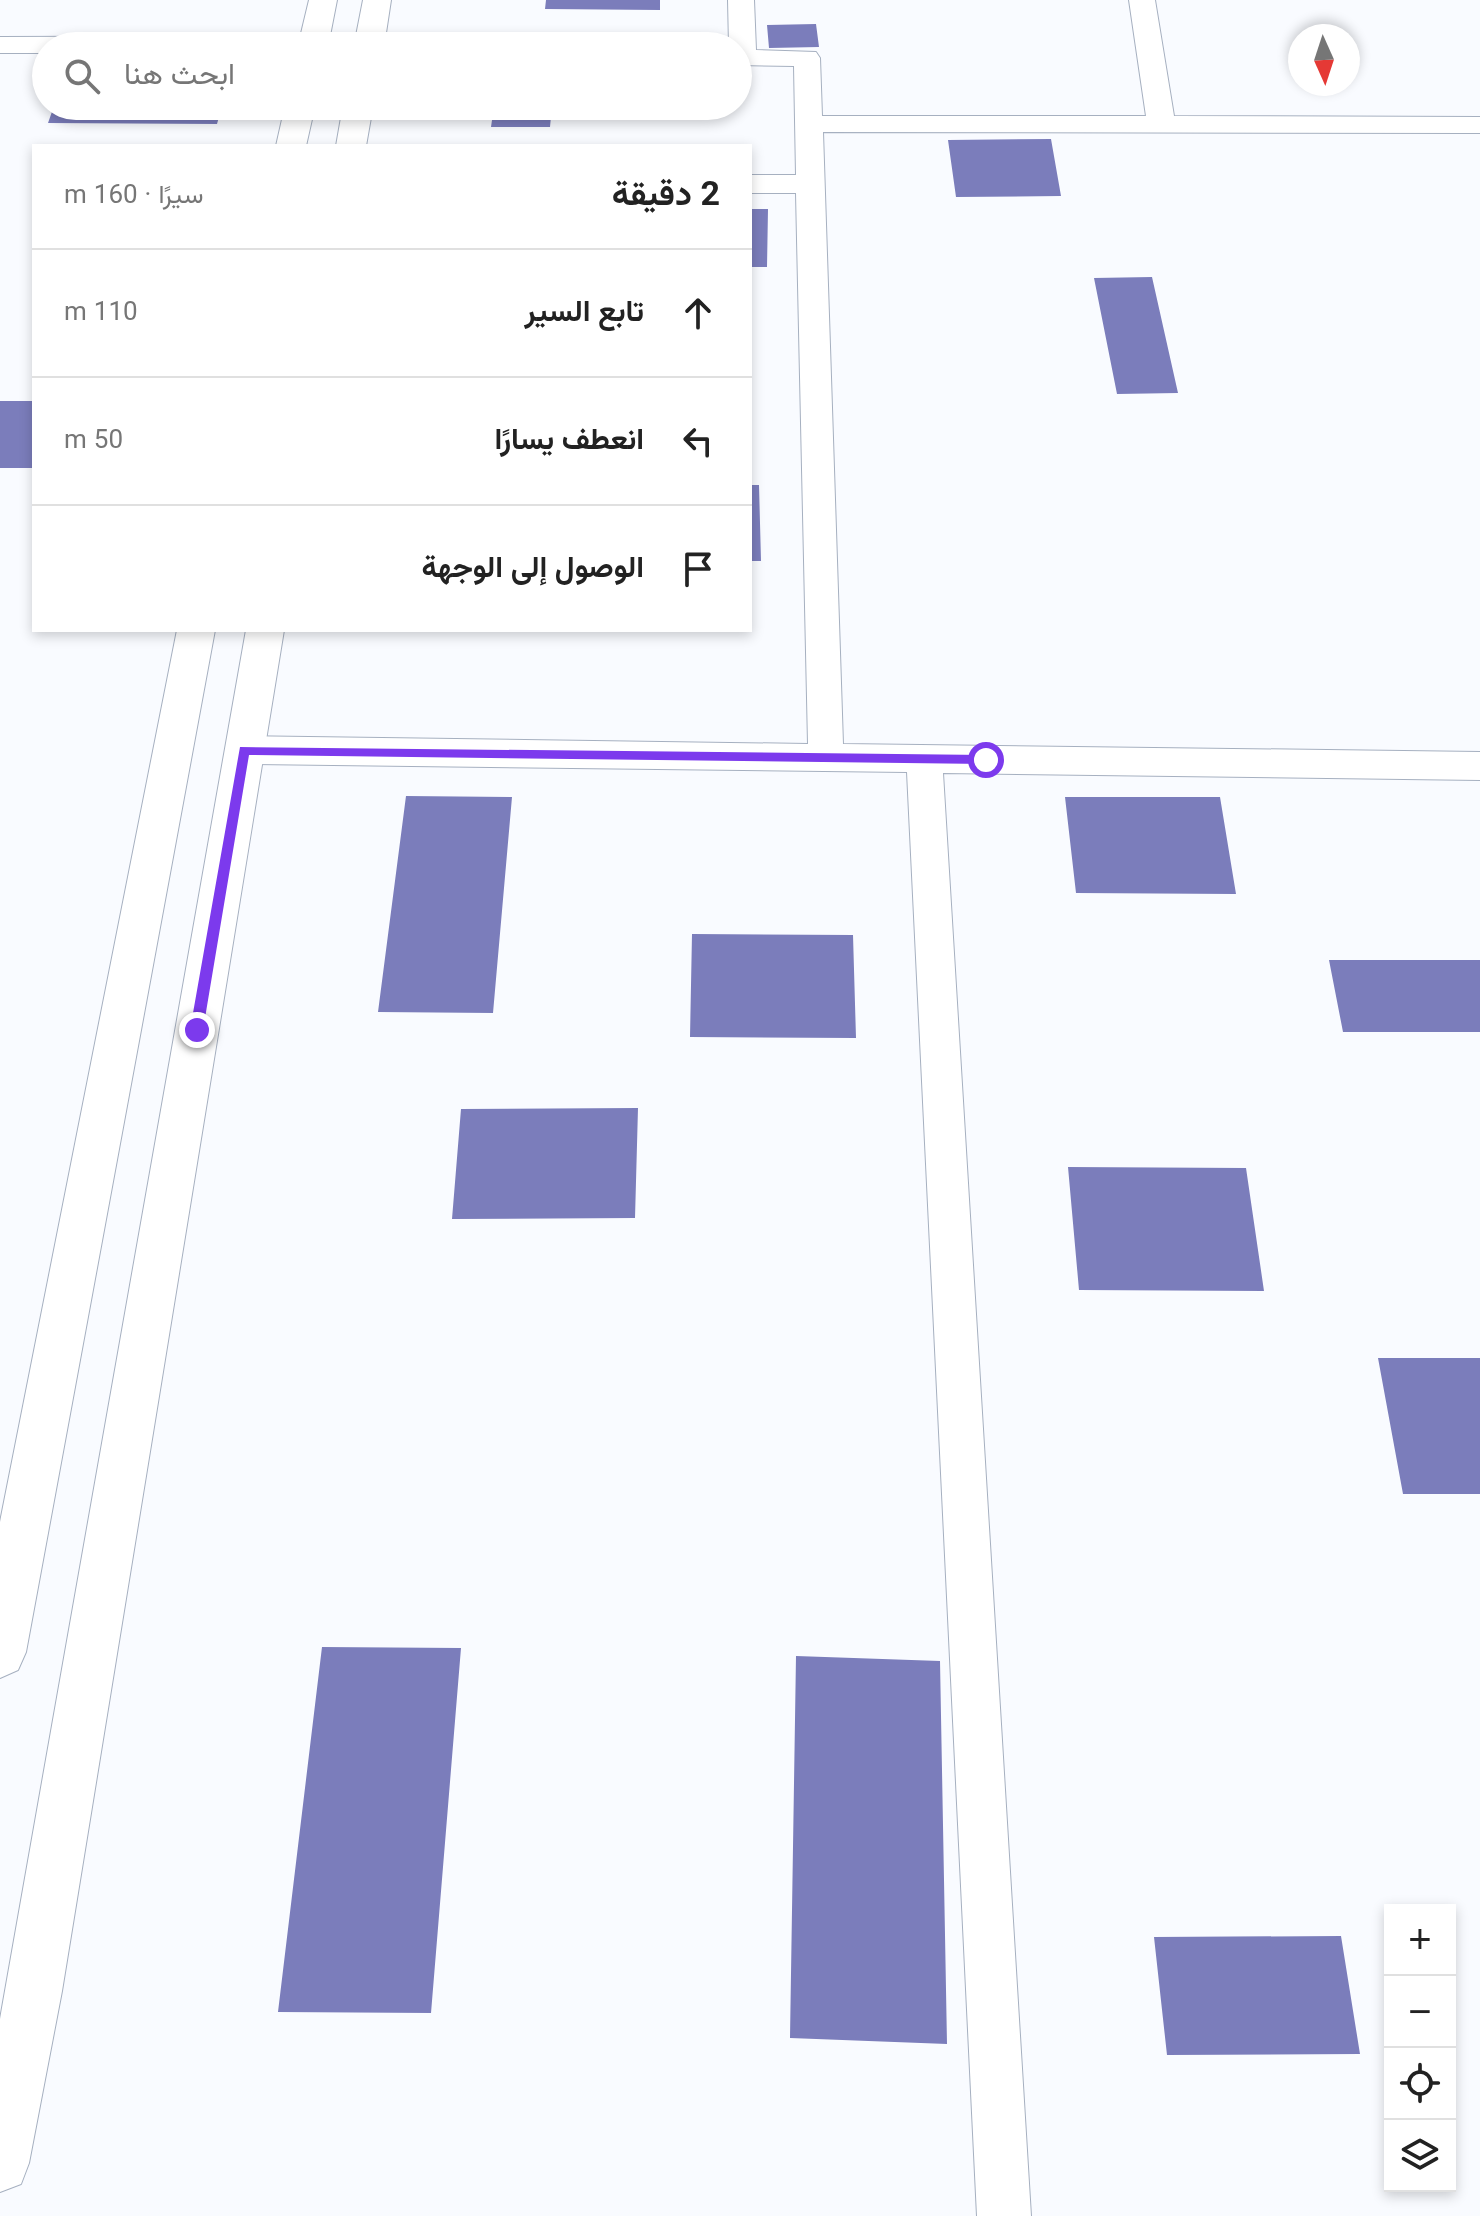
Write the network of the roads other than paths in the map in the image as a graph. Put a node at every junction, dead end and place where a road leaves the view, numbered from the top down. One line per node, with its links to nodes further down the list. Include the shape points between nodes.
1 (323, 0): 5 (main road)
2 (377, 0): 6 (main road)
3 (741, 0): 7 (street)
4 (1142, 0): 14 (street)
5 (316, 32)
6 (371, 32)
7 (742, 32)
8 (0, 45): 9 (street)
9 (32, 45)
10 (752, 58): 13 (street, via 807,58)
11 (297, 120): 16 (main road)
12 (356, 120): 17 (main road)
13 (810, 124): 14 (street); 19 (street)
14 (1161, 124): 15 (street)
15 (1480, 125)
16 (291, 144)
17 (351, 144)
18 (752, 184): 19 (street)
19 (812, 184): 23 (street)
20 (196, 632): 26 (main road)
21 (265, 632): 22 (main road)
22 (244, 750): 23 (street); 27 (main road, via 34,1991)
23 (826, 758): 24 (street)
24 (924, 759): 25 (street); 28 (street)
25 (1480, 766)
26 (0, 1652)
27 (0, 2163)
28 (1004, 2216)

